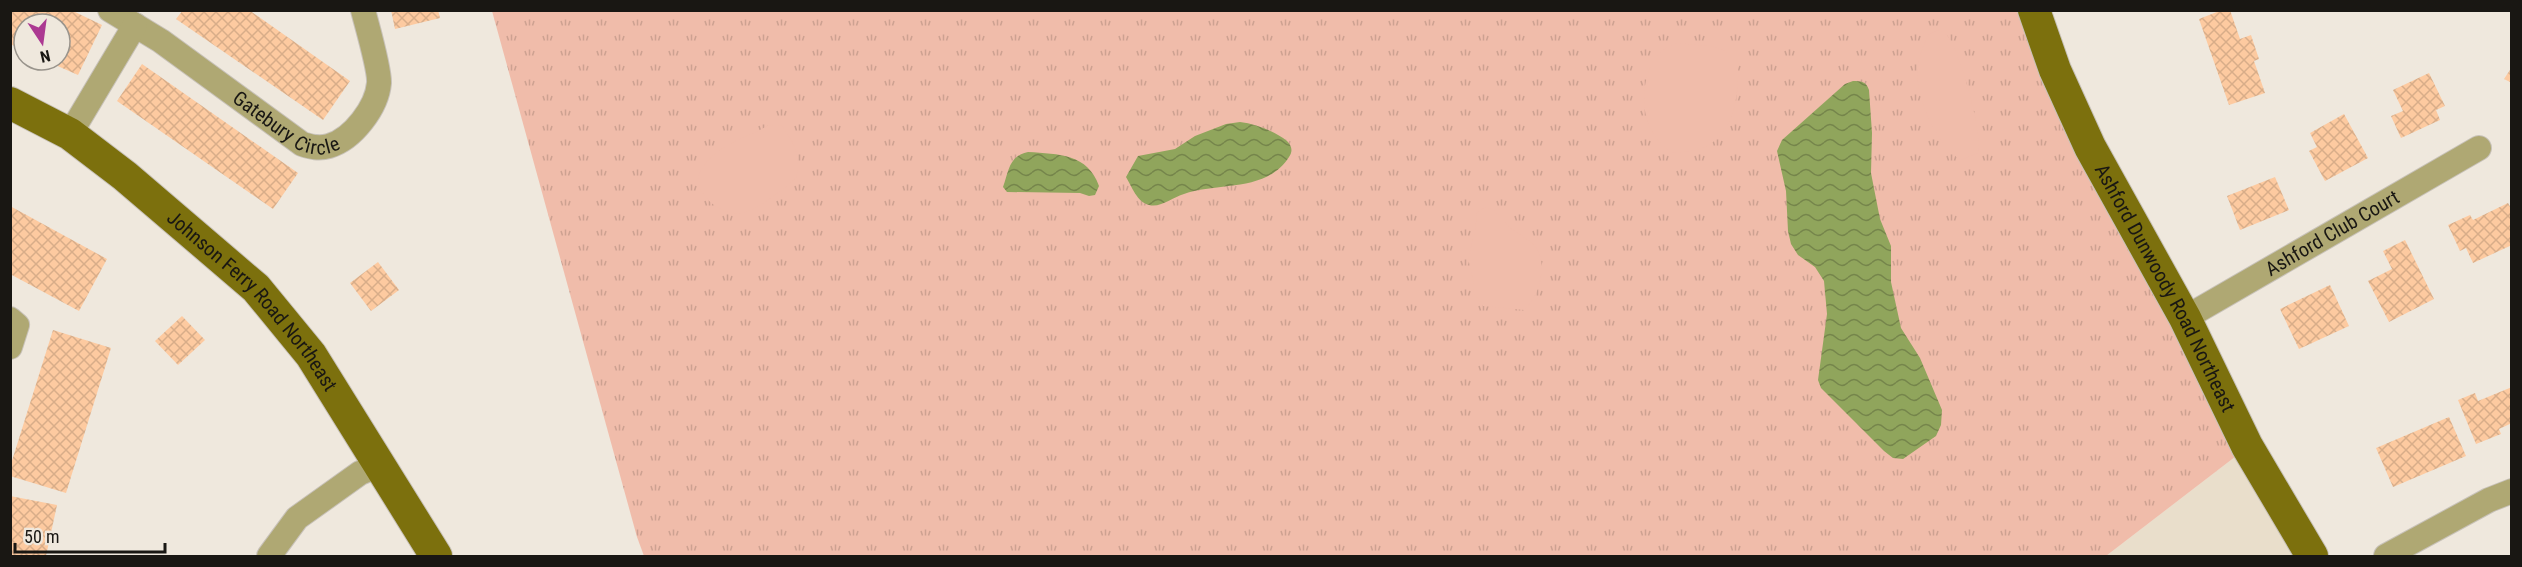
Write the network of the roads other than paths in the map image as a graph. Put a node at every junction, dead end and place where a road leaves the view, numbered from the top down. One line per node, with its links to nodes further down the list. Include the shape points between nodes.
1 (110, 10): 4 (street, Gatebury Circle)
2 (363, 10): 4 (street, Gatebury Circle, via 380,82 374,105 351,133 331,146 316,148 302,144)
3 (2034, 10): 8 (main road, Ashford Dunwoody Road Northeast, via 2055,70 2090,147)
4 (135, 25): 6 (street)
5 (10, 103): 6 (main road, Johnson Ferry Road Northeast)
6 (70, 134): 11 (main road, Johnson Ferry Road Northeast, via 151,196 256,288 311,355)
7 (2479, 148): 8 (street, Ashford Club Court)
8 (2185, 318): 15 (main road, Ashford Dunwoody Road Northeast, via 2247,446)
9 (10, 319): 10 (street, via 17,325)
10 (10, 347)
11 (379, 465): 13 (street, via 360,473 297,518); 14 (main road, Johnson Ferry Road Northeast)
12 (2511, 491): 16 (street)
13 (269, 556)
14 (436, 556)
15 (2312, 556)
16 (2386, 556)

